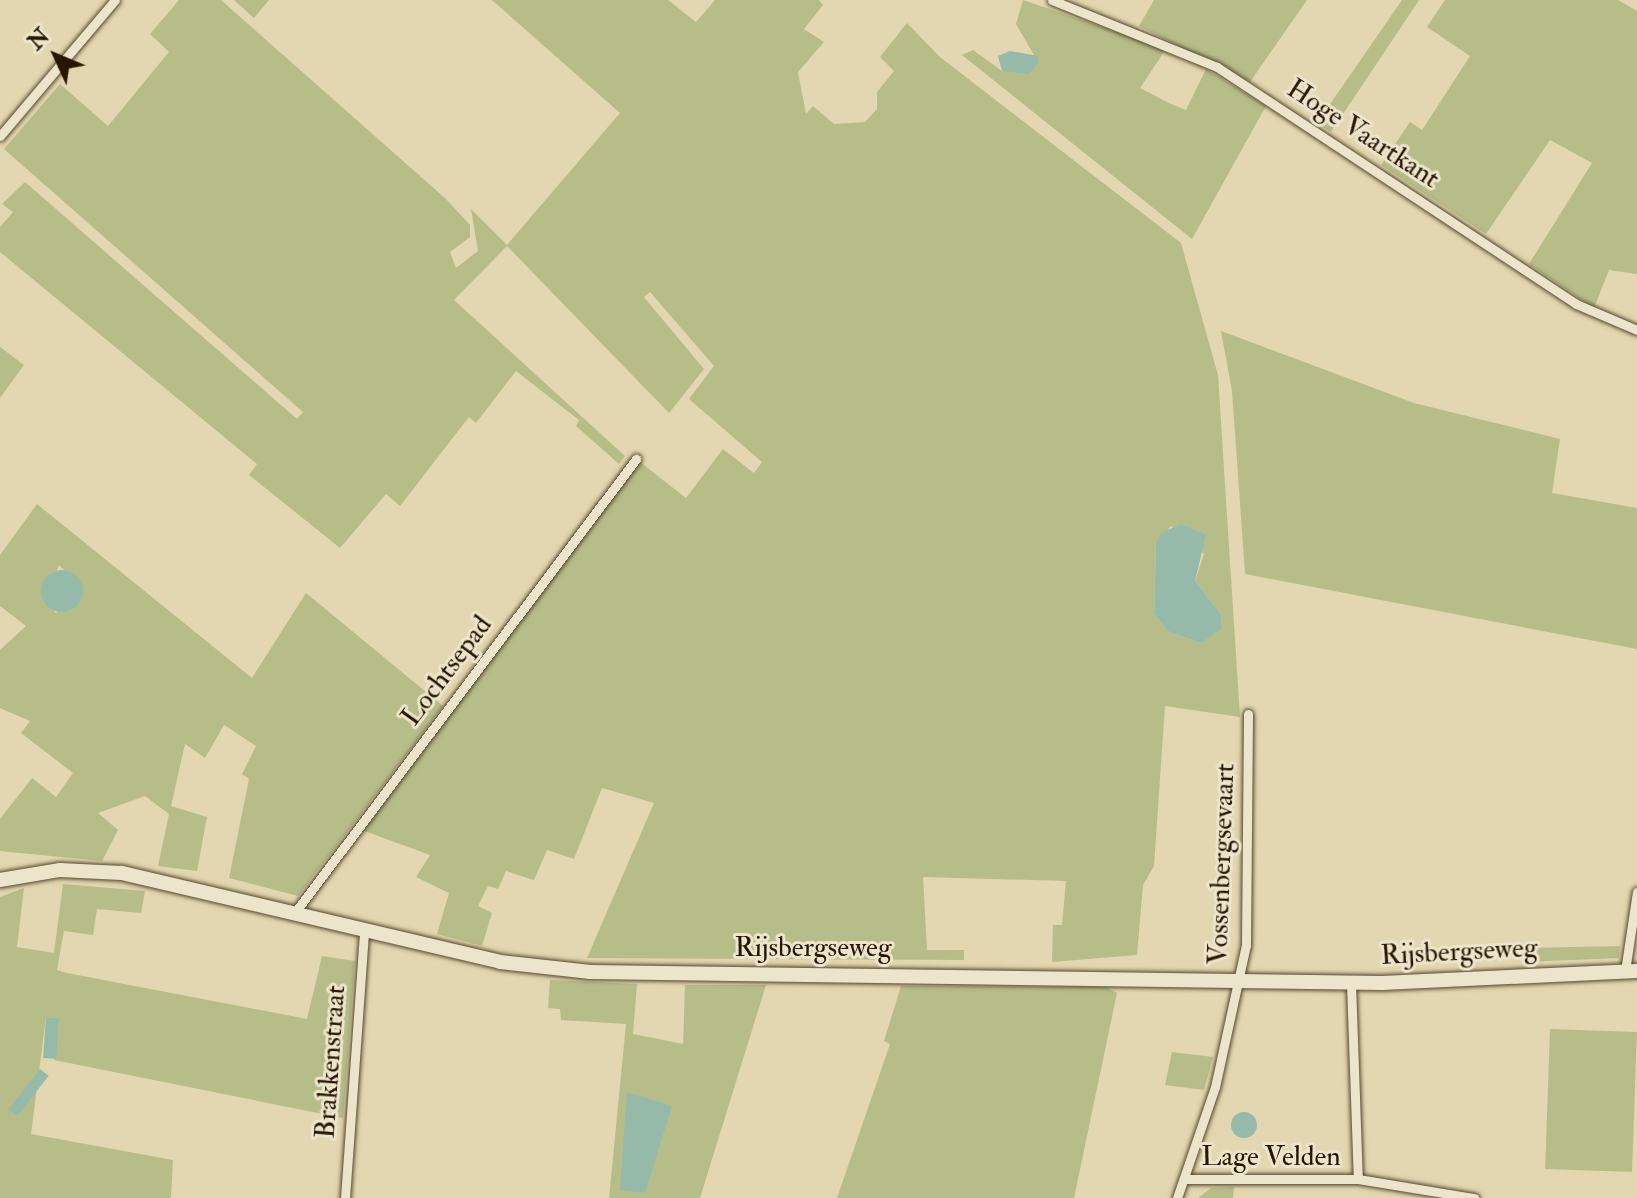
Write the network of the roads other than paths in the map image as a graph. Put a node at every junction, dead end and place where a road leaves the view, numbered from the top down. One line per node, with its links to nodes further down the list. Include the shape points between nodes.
1 (115, 0): 3 (street)
2 (1052, 0): 4 (street, Hoge Vaartkant, via 1217,67 1576,304)
3 (0, 136)
4 (1637, 330)
5 (636, 459): 9 (street, Lochtsepad)
6 (1248, 714): 12 (street, Vossenbergsevaart, via 1248,885)
7 (0, 880): 9 (main road, Rijsbergseweg, via 60,870 122,873)
8 (1637, 892): 11 (street)
9 (296, 911): 10 (main road, Rijsbergseweg)
10 (364, 930): 12 (main road, Rijsbergseweg, via 500,962 590,972); 16 (street, Brakkenstraat)
11 (1631, 971): 13 (main road, Rijsbergseweg)
12 (1240, 979): 13 (main road, Rijsbergseweg); 14 (street, Vossenbergsevaart)
13 (1351, 983): 15 (street)
14 (1184, 1179): 15 (street, Lage Velden); 17 (street, Vossenbergsevaart)
15 (1358, 1179): 18 (street, Lage Velden)
16 (345, 1198)
17 (1177, 1198)
18 (1474, 1198)

